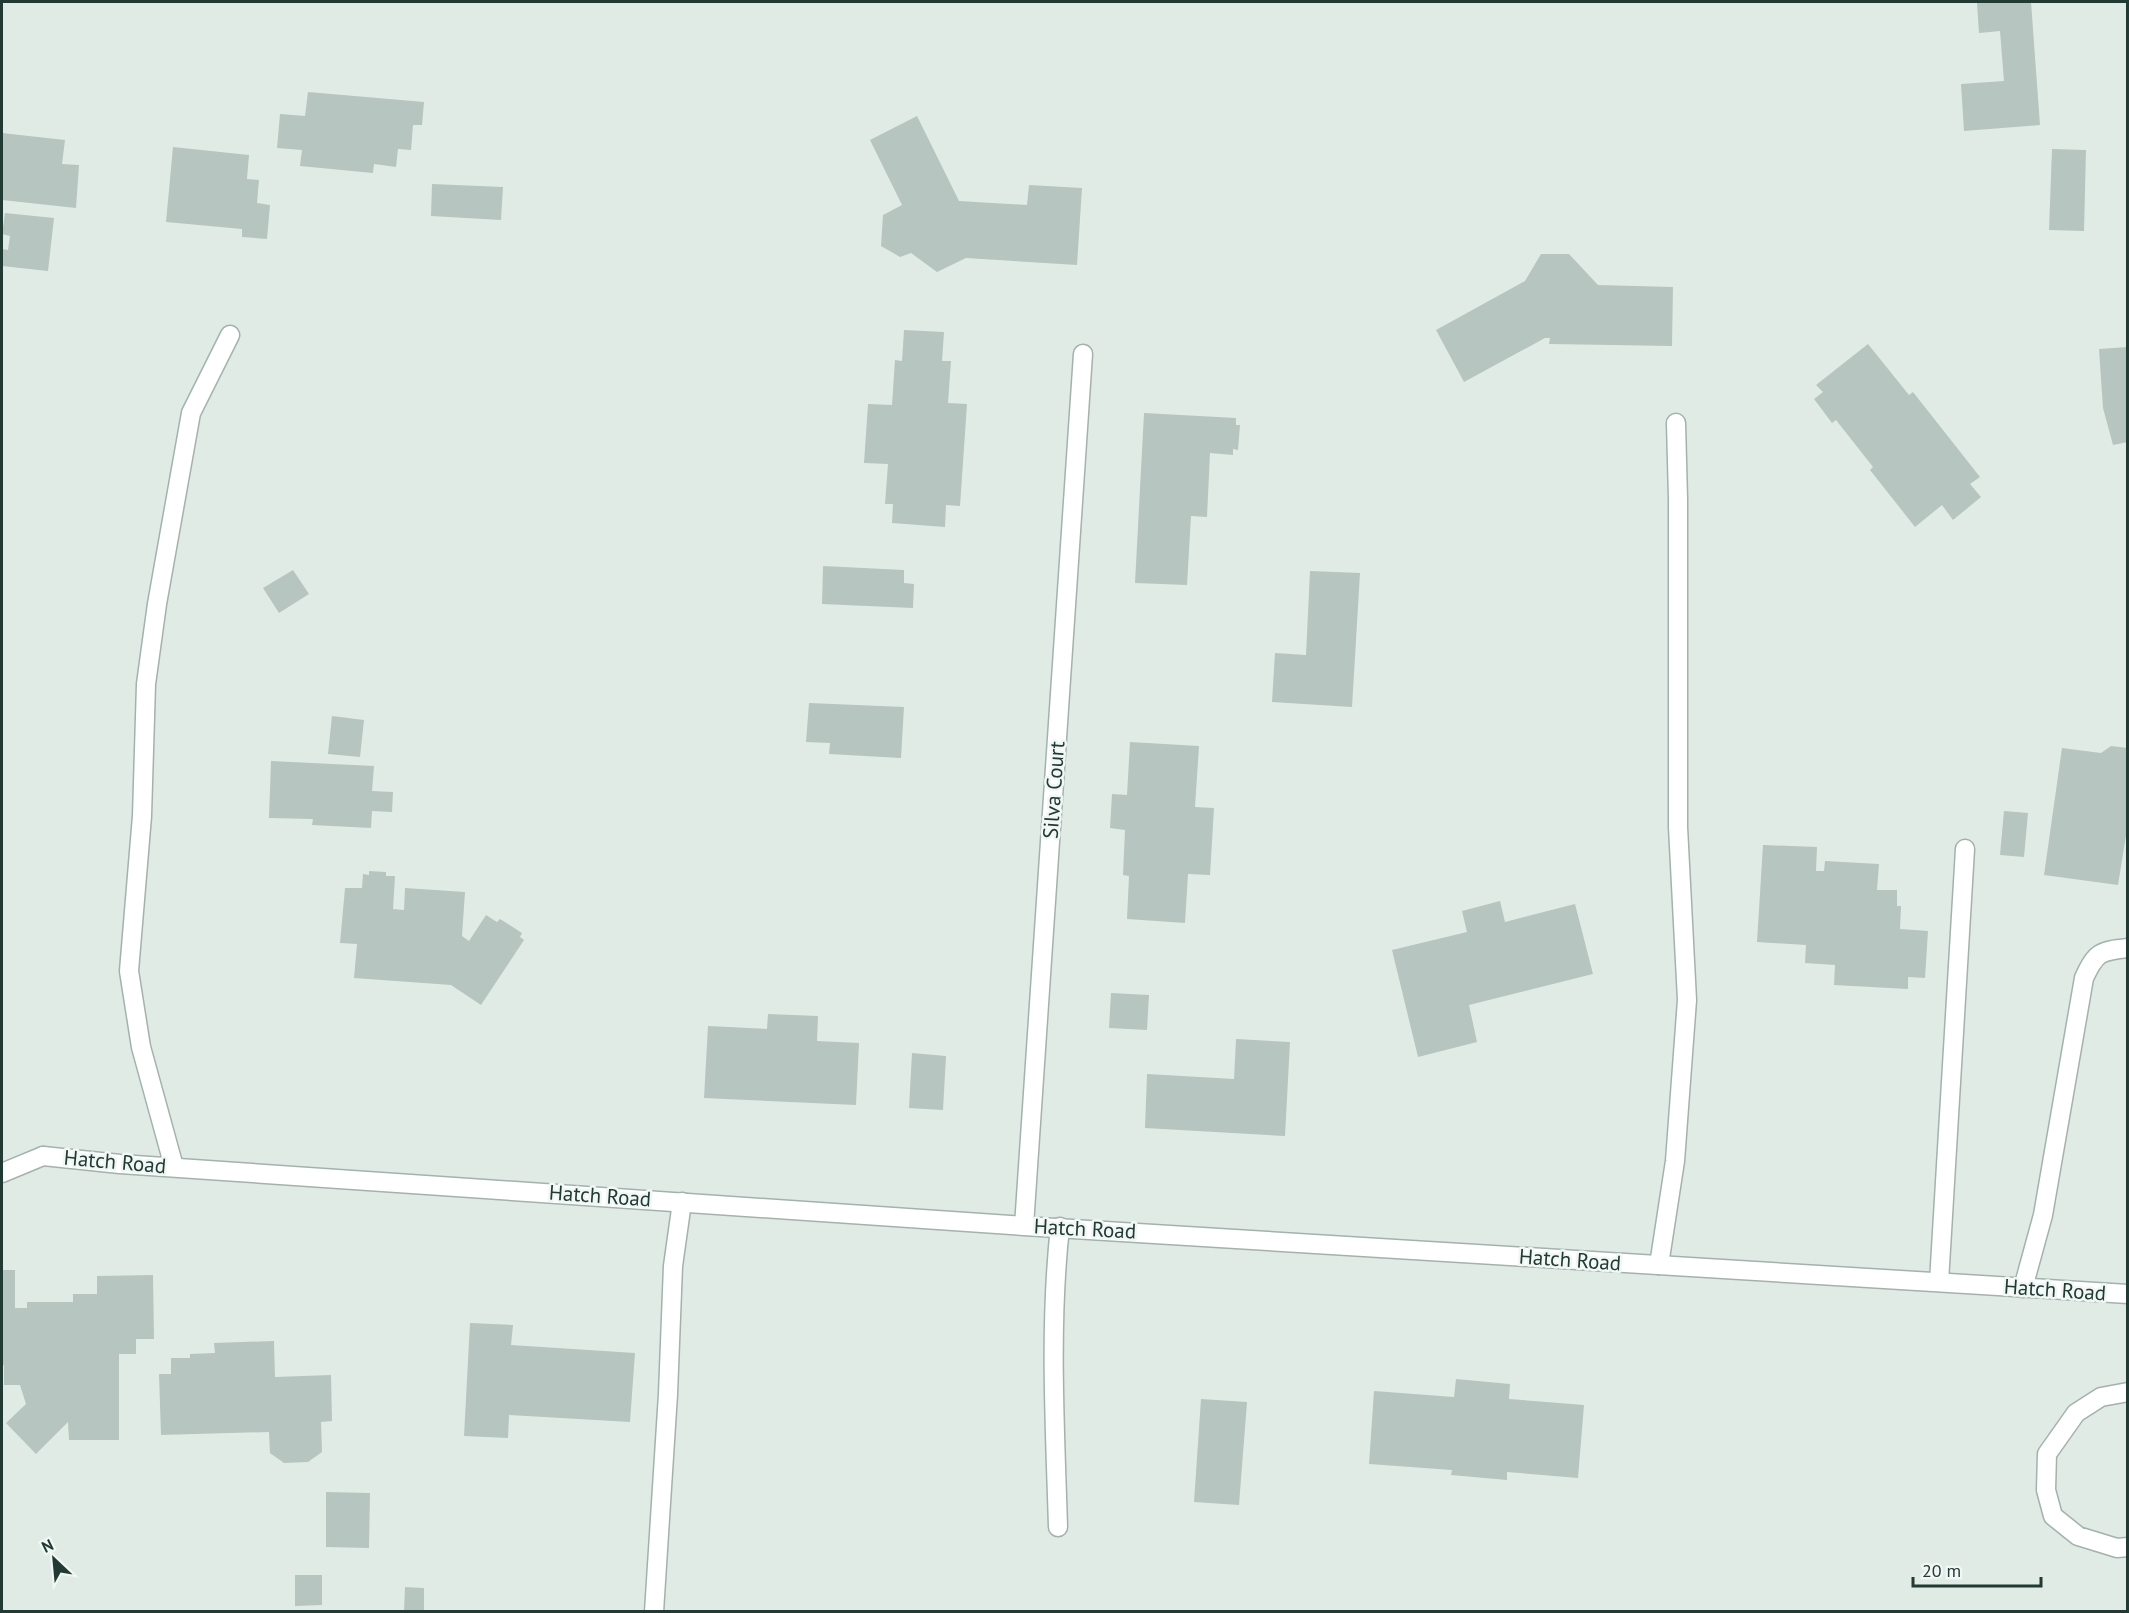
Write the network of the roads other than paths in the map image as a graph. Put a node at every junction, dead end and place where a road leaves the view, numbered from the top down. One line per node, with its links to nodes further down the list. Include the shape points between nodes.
1 (230, 335): 6 (street, via 191,413 146,684 142,816 129,971 141,1047)
2 (1083, 354): 9 (street, Silva Court)
3 (1676, 423): 11 (street, via 1678,827 1687,1000 1675,1161)
4 (1965, 849): 12 (street)
5 (2127, 948): 13 (street, via 2106,950 2092,959 2084,978 2043,1215)
6 (174, 1167): 7 (street, Hatch Road, via 43,1156); 8 (street, Hatch Road)
7 (2, 1173)
8 (682, 1202): 9 (street, Hatch Road); 18 (street, via 673,1266)
9 (1024, 1226): 10 (street, Hatch Road)
10 (1060, 1227): 11 (street, Hatch Road); 16 (street, via 1053,1347)
11 (1659, 1265): 12 (street, Hatch Road)
12 (1939, 1282): 13 (street, Hatch Road)
13 (2023, 1288): 14 (street, Hatch Road)
14 (2127, 1294)
15 (2127, 1392): 17 (street, via 2100,1397 2076,1413 2047,1454 2046,1490 2053,1516 2078,1536 2117,1548)
16 (1058, 1527)
17 (2127, 1547)
18 (654, 1611)

